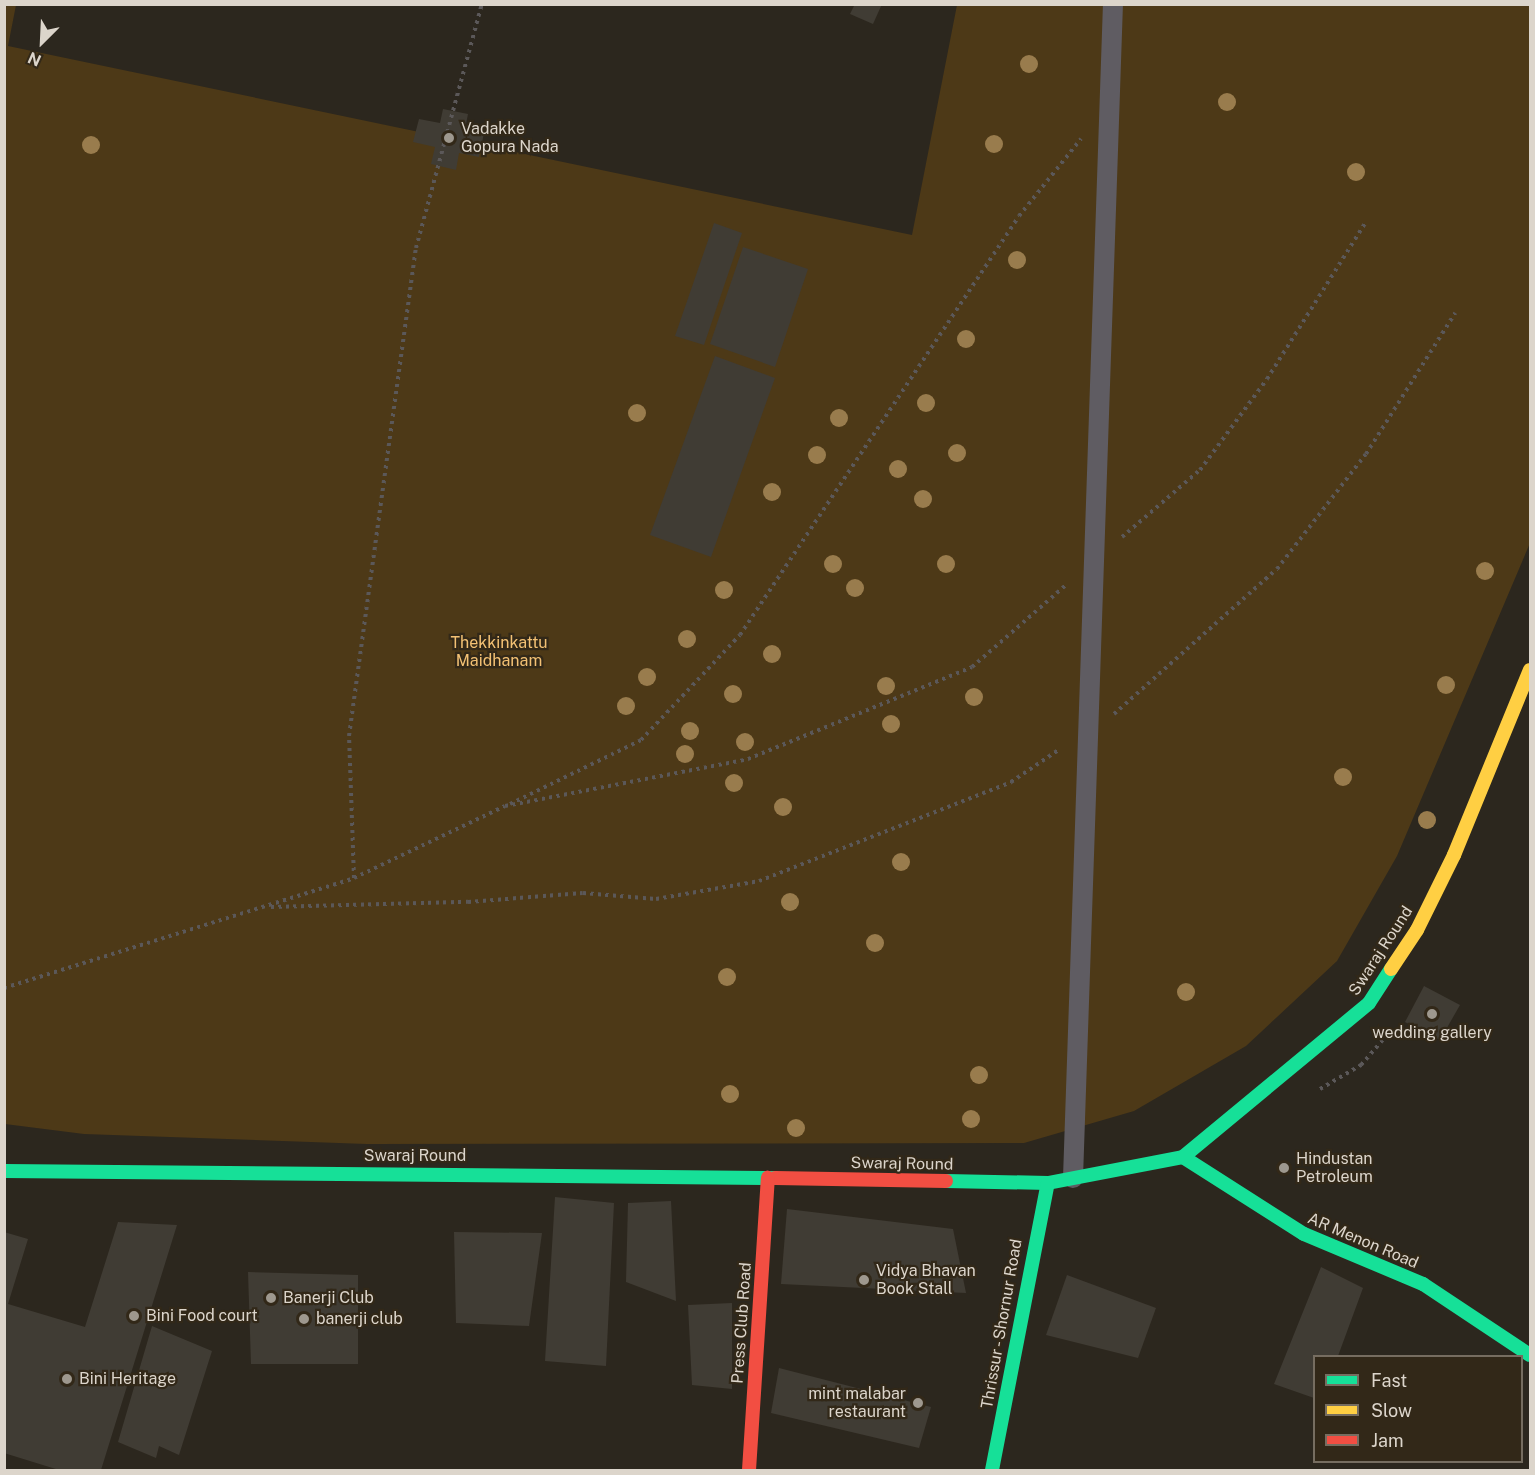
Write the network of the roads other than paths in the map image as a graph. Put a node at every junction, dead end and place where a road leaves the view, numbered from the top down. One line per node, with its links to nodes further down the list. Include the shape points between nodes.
1 (1113, 4): 6 (lane)
2 (1530, 670): 3 (main road, Swaraj Round, via 1454,855 1417,930 1369,1003)
3 (1183, 1157): 6 (main road, Swaraj Round); 8 (main road, AR Menon Road, via 1304,1234 1423,1284)
4 (4, 1171): 5 (main road, Swaraj Round)
5 (768, 1178): 7 (main road, Swaraj Round); 9 (main road, Press Club Road)
6 (1073, 1178): 7 (main road, Swaraj Round)
7 (1048, 1183): 10 (main road, Thrissur - Shornur Road)
8 (1530, 1355)
9 (749, 1470)
10 (992, 1470)

